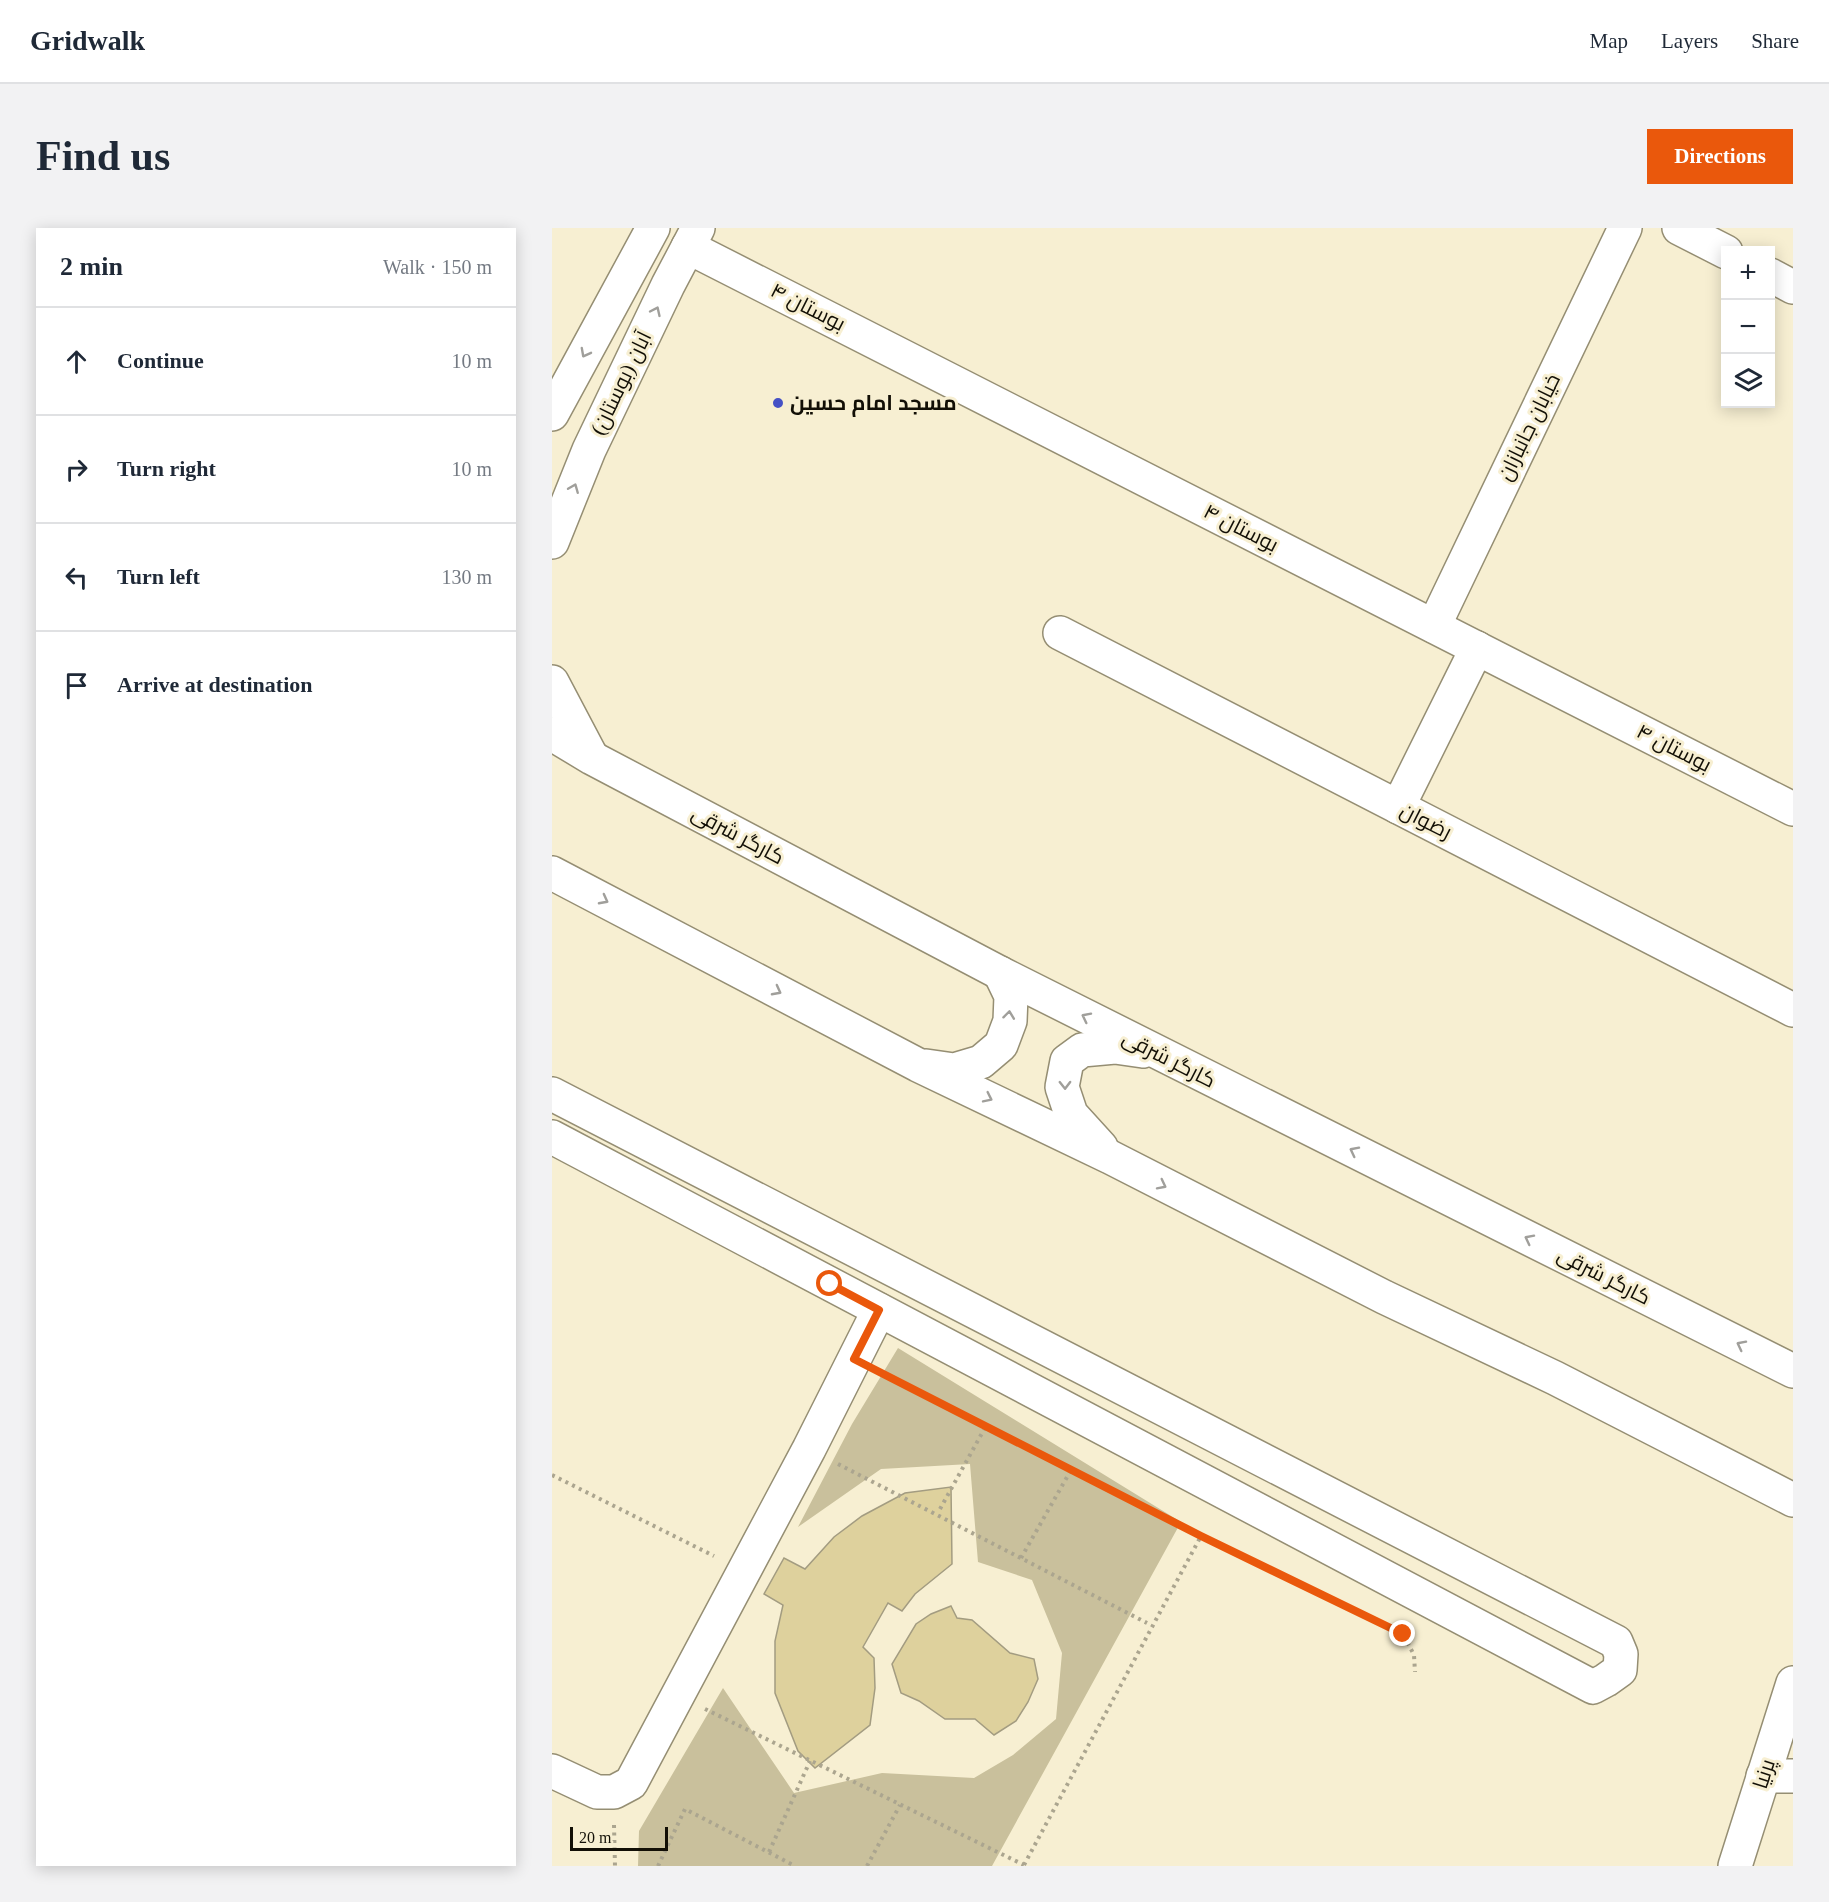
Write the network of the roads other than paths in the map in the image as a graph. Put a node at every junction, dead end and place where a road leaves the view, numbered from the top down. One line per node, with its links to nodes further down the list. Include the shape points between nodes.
1 (1625, 228): 10 (street, خیابان جانبازان)
2 (650, 229): 8 (street, one-way to 8)
3 (1690, 230): 5 (street)
4 (693, 237): 9 (street, آبان (بوستان), one-way to 4, via 589,450); 10 (street, بوستان ۴)
5 (1721, 249)
6 (1775, 278): 7 (street)
7 (1793, 287)
8 (552, 414)
9 (552, 542)
10 (1434, 626): 12 (street, بوستان ۴)
11 (1060, 633): 16 (street, رضوان)
12 (1477, 648): 16 (street); 17 (street, بوستان ۴)
13 (552, 682): 15 (street)
14 (552, 734): 15 (street, کارگر شرقی)
15 (591, 758): 19 (street, کارگر شرقی)
16 (1398, 807): 20 (street, رضوان)
17 (1793, 809)
18 (552, 873): 22 (street, one-way to 22)
19 (1000, 973): 21 (street, کارگر شرقی, one-way to 19); 22 (street, one-way to 19, via 954,1070 981,1062 1001,1045 1010,1021 1011,996)
20 (1793, 1010)
21 (1160, 1054): 25 (street, one-way to 25, via 1115,1047 1082,1050 1067,1061 1062,1087 1071,1114); 27 (street, کارگر شرقی, one-way to 21)
22 (918, 1065): 25 (street, one-way to 25)
23 (552, 1094): 26 (street, via 1616,1642 1621,1654 1620,1670 1593,1687)
24 (552, 1137): 26 (street)
25 (1110, 1157): 28 (street, one-way to 28)
26 (879, 1310): 30 (street, via 630,1783 614,1792 597,1792)
27 (1791, 1365)
28 (1793, 1500)
29 (1793, 1683): 31 (street, پرنیا)
30 (552, 1771)
31 (1778, 1776): 32 (street, پرنیا)
32 (1735, 1866)

